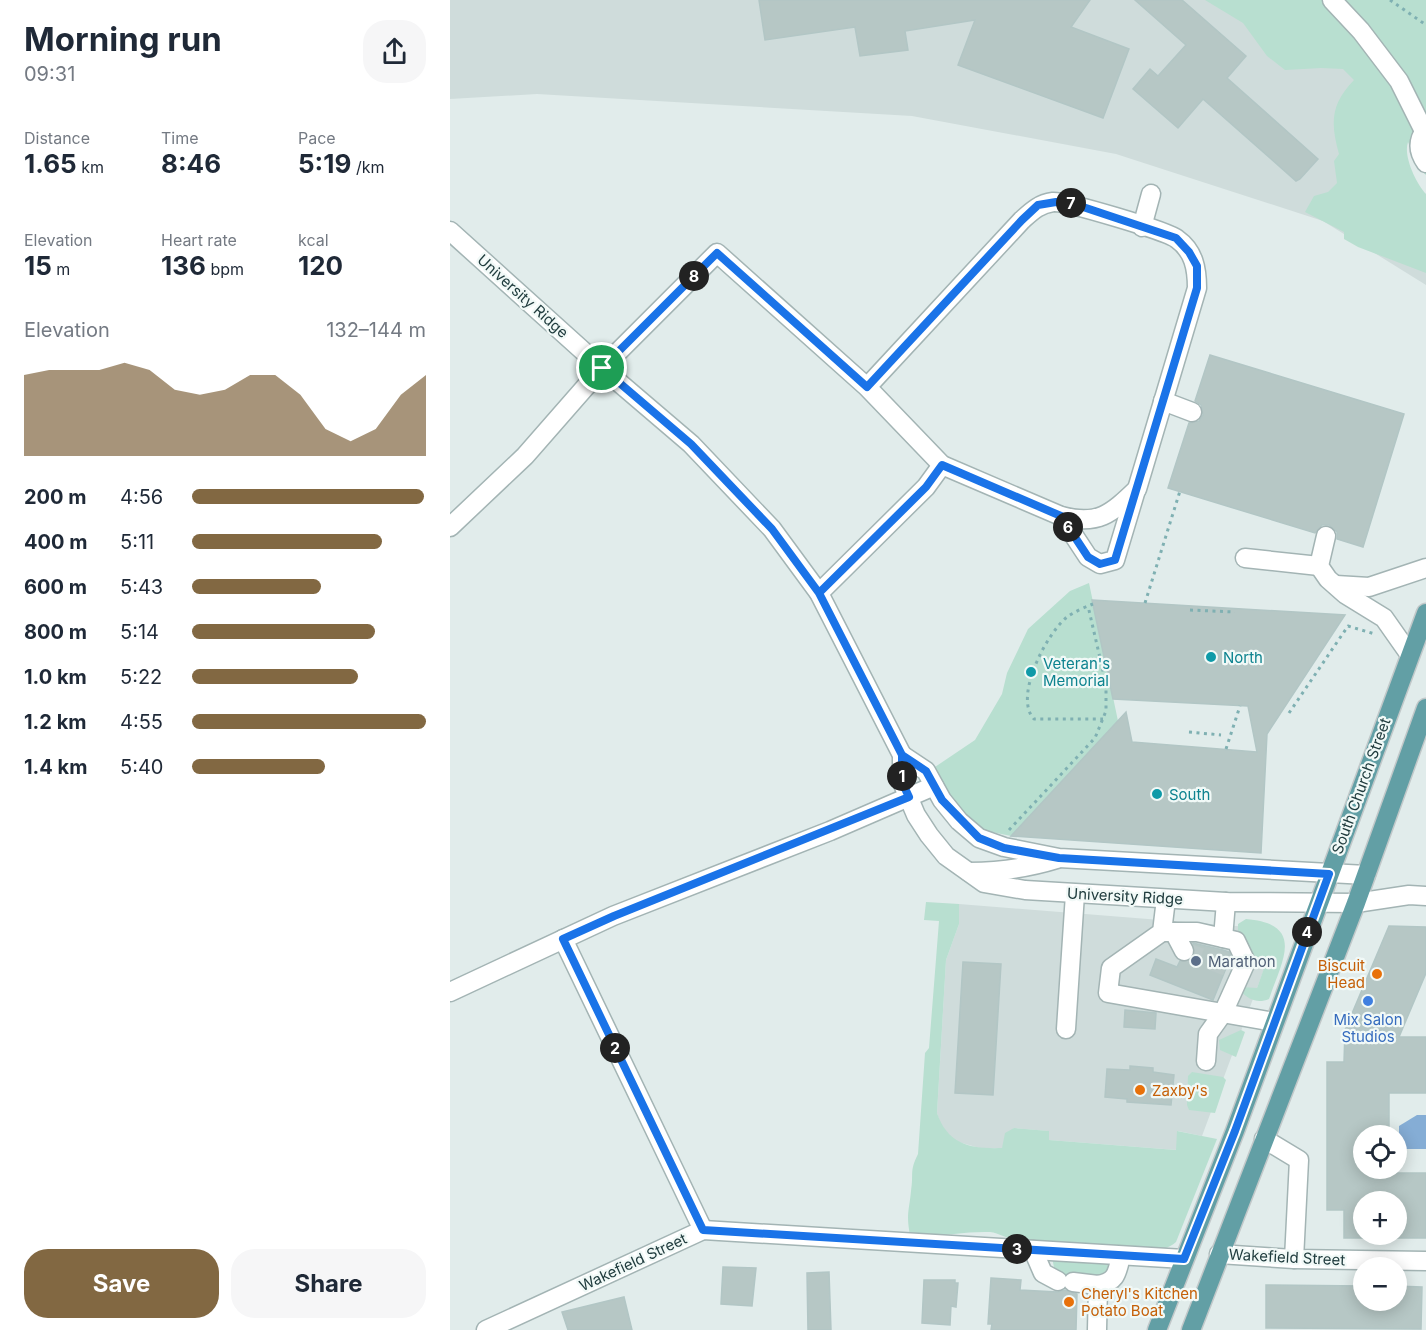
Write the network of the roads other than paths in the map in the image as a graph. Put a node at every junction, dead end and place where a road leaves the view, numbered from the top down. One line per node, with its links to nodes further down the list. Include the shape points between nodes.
1 (1332, 0): 2 (street, via 1399,81)
2 (1425, 130): 3 (street, via 1419,147)
3 (1426, 163)
4 (1151, 194): 5 (street)
5 (1142, 226): 8 (street, via 1074,204 1038,205); 9 (street, via 1176,238 1197,266 1197,288)
6 (450, 231): 7 (street, University Ridge)
7 (602, 368): 8 (street, via 717,253); 14 (street, via 525,456); 20 (street, University Ridge, via 691,444 772,529)
8 (867, 387): 11 (street)
9 (1162, 401): 10 (street); 12 (street)
10 (1192, 412)
11 (942, 465): 13 (street); 20 (street, via 926,487)
12 (1137, 489): 13 (street, via 1117,508 1096,519 1080,521); 13 (street, via 1115,560 1100,564 1088,557)
13 (1061, 516)
14 (450, 527)
15 (1326, 536): 17 (street)
16 (1245, 558): 17 (street)
17 (1319, 566): 19 (street)
18 (1426, 568): 19 (street, via 1369,587)
19 (1336, 585): 22 (street, via 1384,618)
20 (819, 593): 24 (street, University Ridge)
21 (1426, 613): 22 (main road, South Church Street)
22 (1410, 655): 29 (main road, South Church Street)
23 (1426, 708): 30 (main road)
24 (902, 755): 25 (street, University Ridge, via 926,771); 26 (street, University Ridge, via 902,782)
25 (934, 786): 26 (street); 27 (street, University Ridge, via 959,820 979,838 1004,848)
26 (909, 797): 28 (street, University Ridge, via 929,835 946,856); 39 (street)
27 (1059, 858): 28 (street, via 1014,869); 29 (street, University Ridge)
28 (967, 872): 31 (street, University Ridge, via 984,883)
29 (1329, 874): 30 (street, University Ridge); 35 (main road, South Church Street)
30 (1366, 875): 36 (main road)
31 (1075, 894): 33 (street, University Ridge); 44 (street)
32 (1426, 896): 36 (street, University Ridge)
33 (1166, 899): 34 (street, University Ridge); 37 (street)
34 (1226, 902): 35 (street, University Ridge); 38 (street)
35 (1318, 903): 36 (street, University Ridge); 43 (main road, South Church Street)
36 (1356, 903): 46 (main road)
37 (1168, 932): 38 (street, via 1197,932); 40 (street); 42 (street, via 1111,968 1108,993)
38 (1223, 938): 42 (street, via 1236,942 1246,962 1234,970)
39 (563, 939): 41 (street); 47 (street)
40 (1184, 951)
41 (450, 993)
42 (1223, 1013): 43 (street); 45 (street, via 1208,1034)
43 (1274, 1022): 51 (main road, South Church Street)
44 (1066, 1029)
45 (1206, 1061)
46 (1264, 1139): 49 (main road); 52 (street, via 1299,1160)
47 (703, 1230): 48 (street, Wakefield Street); 55 (street, Wakefield Street)
48 (1033, 1250): 50 (street, Wakefield Street); 54 (street, via 1043,1273 1065,1281)
49 (1220, 1254): 52 (street, Wakefield Street); 58 (main road)
50 (1121, 1256): 51 (street, Wakefield Street); 54 (street, via 1114,1279)
51 (1184, 1259): 57 (main road, South Church Street)
52 (1294, 1259): 53 (street, Wakefield Street)
53 (1426, 1261)
54 (1098, 1285): 56 (street)
55 (486, 1330)
56 (1097, 1330)
57 (1157, 1330)
58 (1191, 1330)

